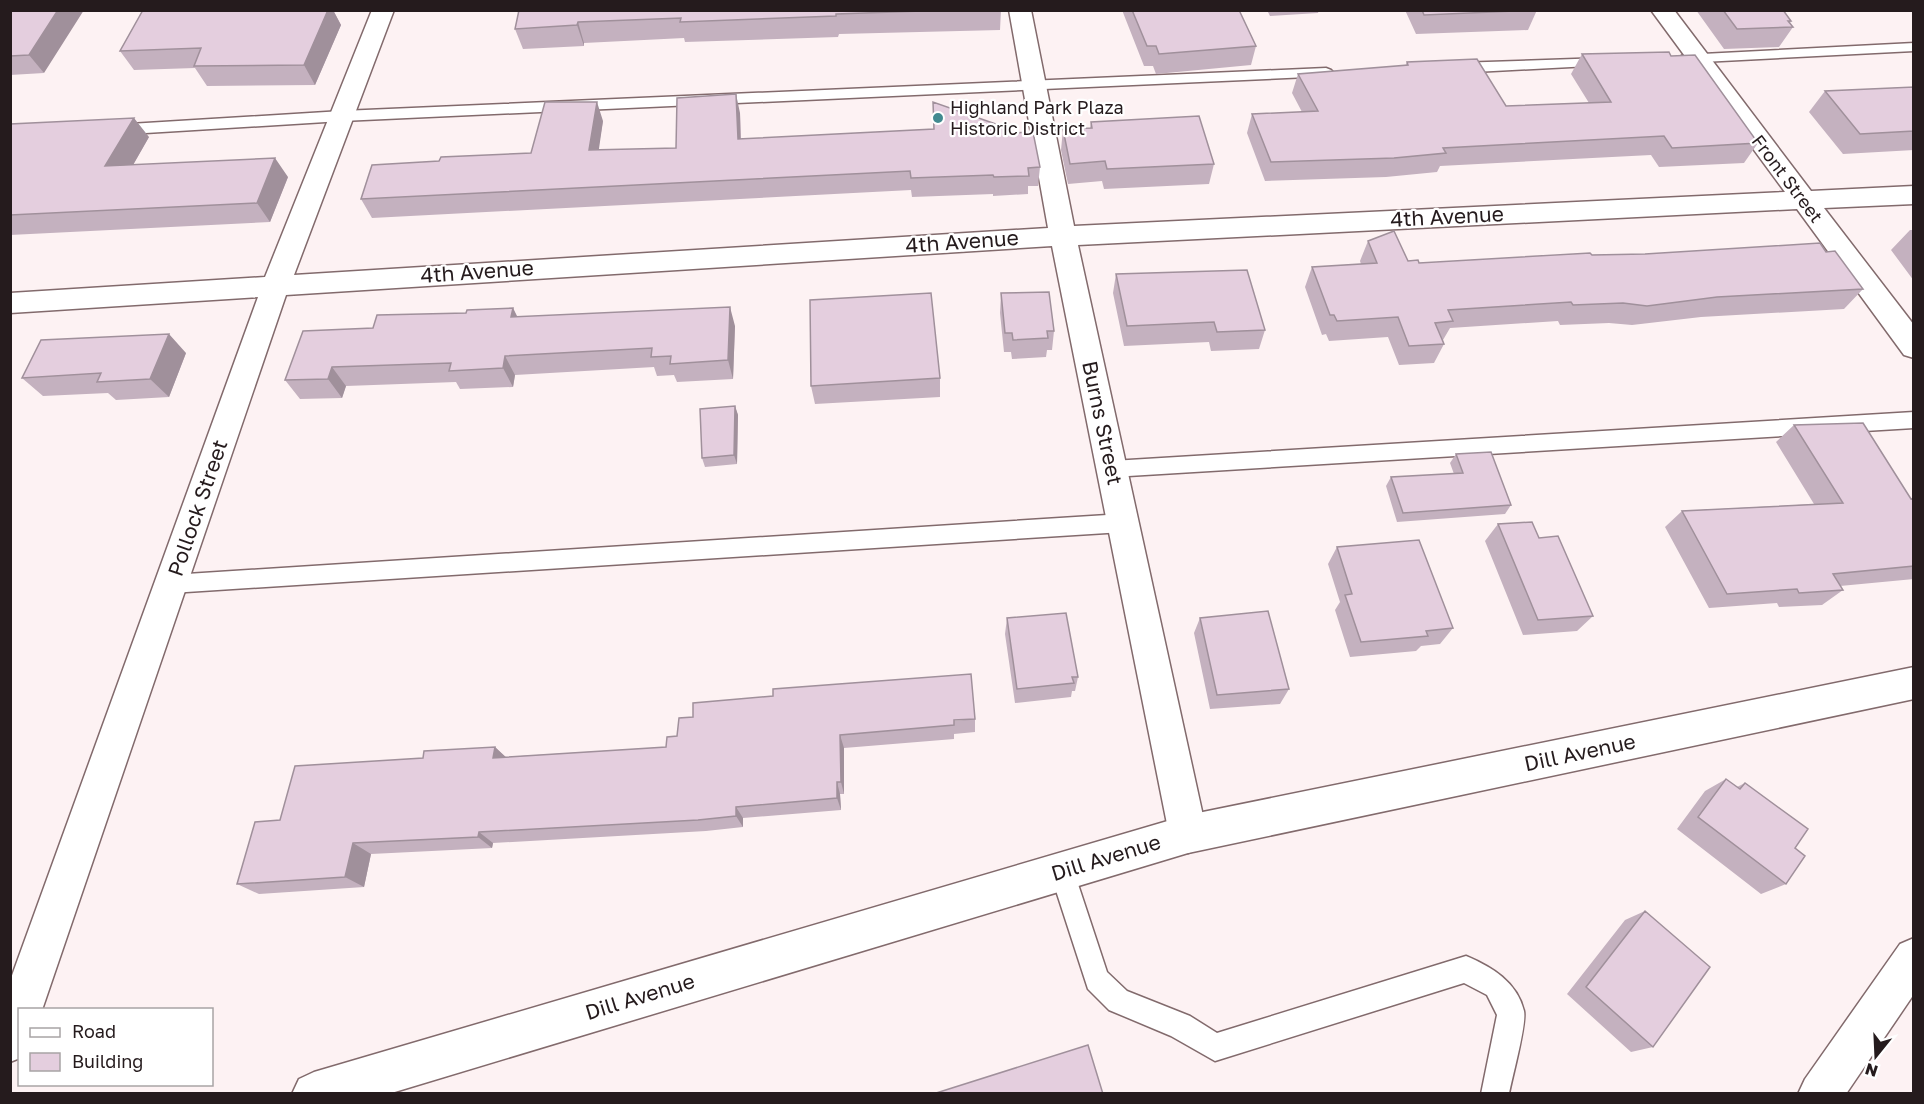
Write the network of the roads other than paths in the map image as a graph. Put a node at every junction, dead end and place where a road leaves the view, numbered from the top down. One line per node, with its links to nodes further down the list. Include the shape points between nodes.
1 (383, 10): 10 (street, Pollock Street)
2 (1020, 10): 9 (street, Burns Street)
3 (1662, 10): 5 (street, Front Street)
4 (1914, 47): 5 (lane)
5 (1685, 58): 13 (street, Front Street)
6 (1625, 61): 7 (lane)
7 (1436, 69)
8 (1342, 73): 9 (lane)
9 (1035, 85): 10 (lane); 14 (street, Burns Street)
10 (342, 116): 11 (lane); 15 (street, Pollock Street)
11 (93, 131)
12 (1914, 195): 13 (street, 4th Avenue)
13 (1803, 200): 14 (street, 4th Avenue); 17 (street, Front Street)
14 (1063, 236): 15 (street, 4th Avenue); 19 (street, Burns Street)
15 (276, 285): 16 (street, 4th Avenue); 21 (street, Pollock Street)
16 (10, 303)
17 (1914, 347)
18 (1914, 420): 19 (lane)
19 (1112, 469): 20 (street, Burns Street)
20 (1123, 523): 21 (lane); 23 (street, Burns Street)
21 (171, 584): 26 (street, Pollock Street)
22 (1914, 683): 23 (street, Dill Avenue)
23 (1188, 834): 24 (street, Dill Avenue)
24 (1062, 872): 29 (street, Dill Avenue); 30 (lane, via 1097,980 1118,1001 1180,1026 1215,1047 1466,969 1496,986 1511,1012)
25 (1914, 957): 31 (street)
26 (22, 1008)
27 (18, 1020): 28 (street)
28 (10, 1041)
29 (314, 1094)
30 (1495, 1094)
31 (1820, 1094)

